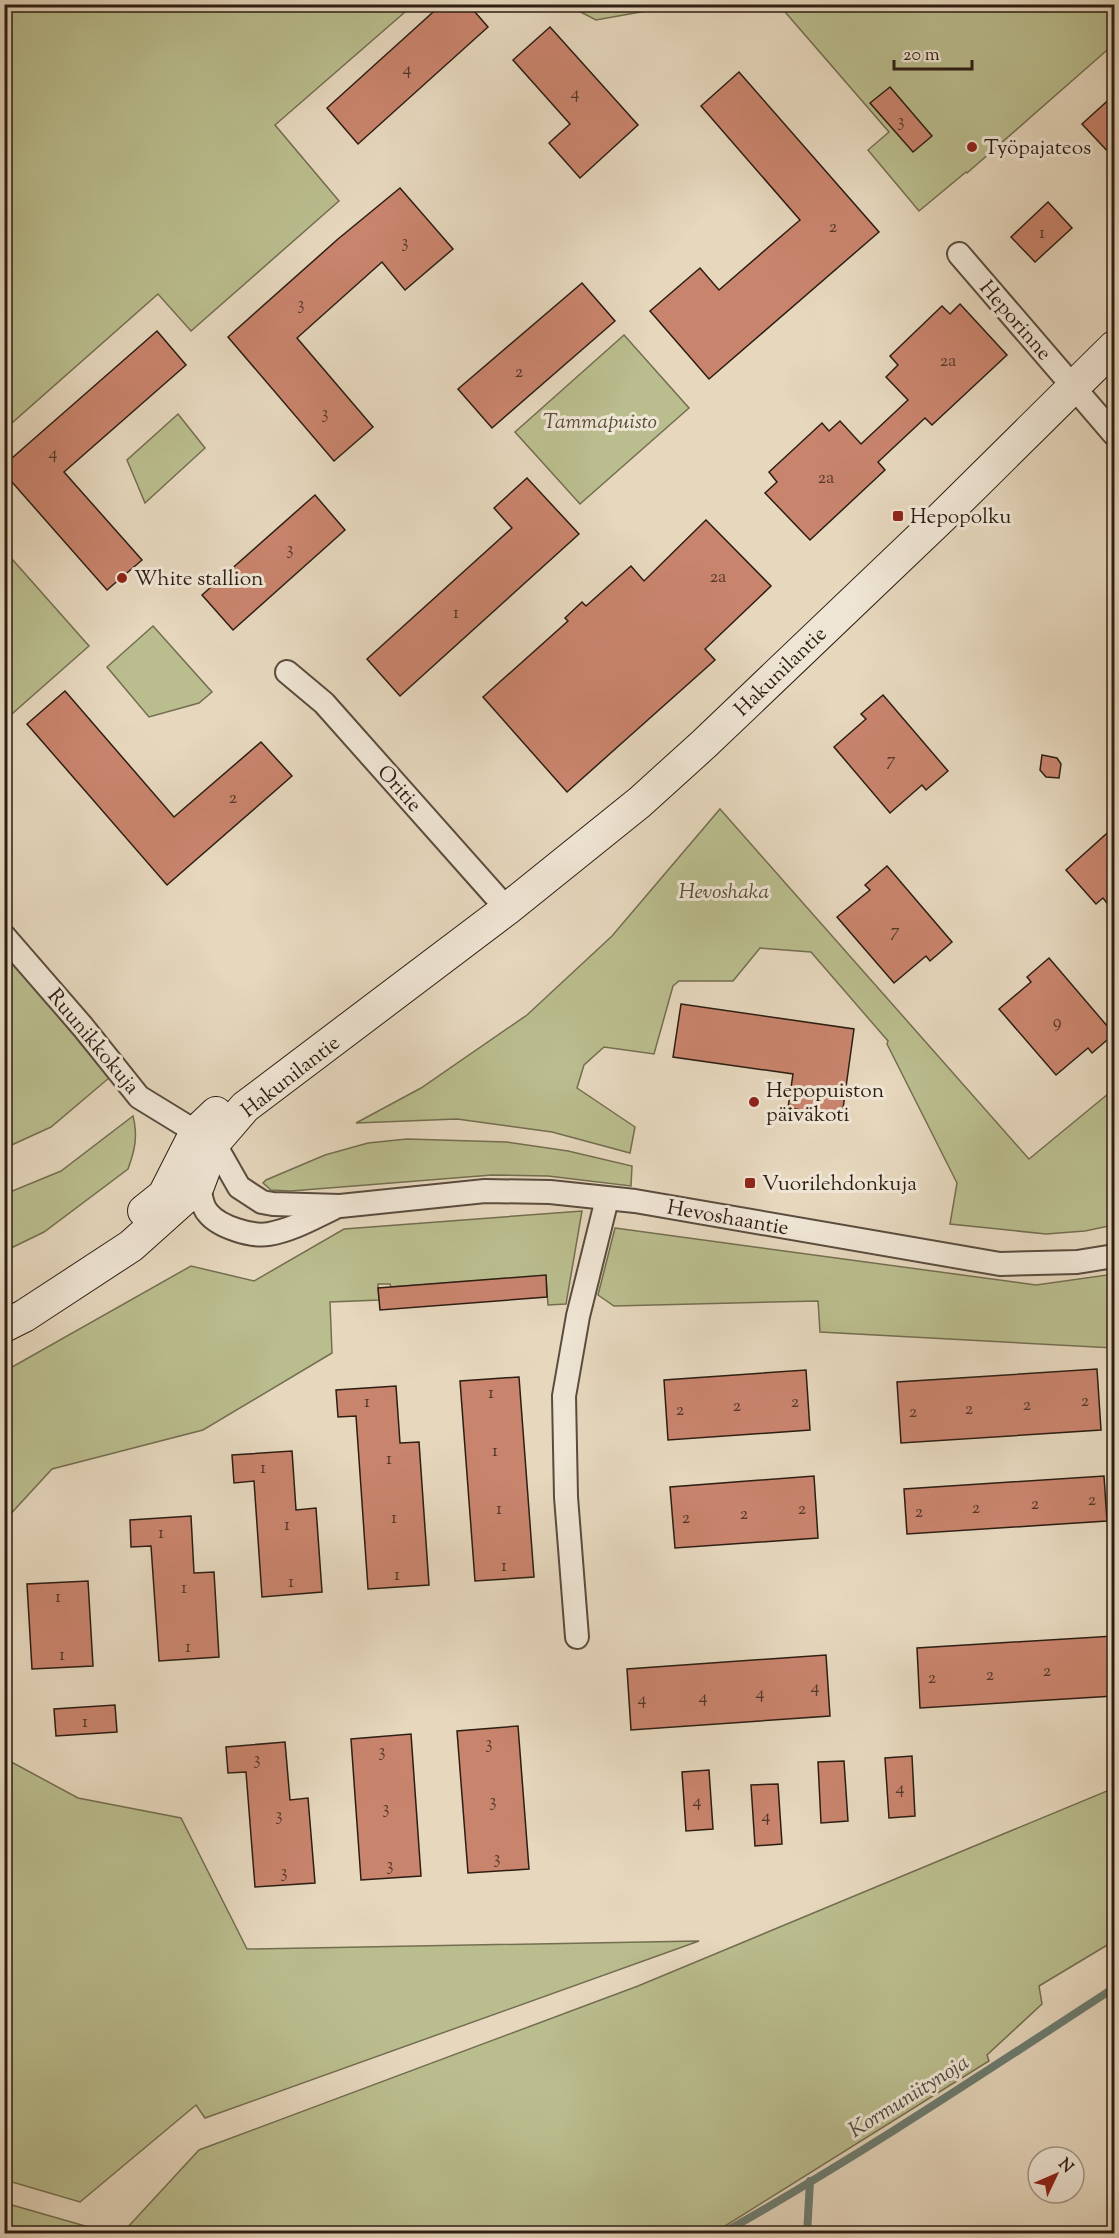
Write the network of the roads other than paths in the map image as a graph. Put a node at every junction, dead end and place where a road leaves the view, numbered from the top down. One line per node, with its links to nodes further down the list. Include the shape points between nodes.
1 (959, 254): 3 (street, Heporinne)
2 (1114, 347): 3 (main road, Hakunilantie)
3 (1073, 386): 4 (street, Heporinne); 6 (main road, Hakunilantie, via 704,744 640,802)
4 (1114, 434)
5 (287, 672): 6 (street, Oritie, via 324,703)
6 (507, 909): 8 (main road, Hakunilantie, via 425,972 233,1095)
7 (4, 936): 8 (street, Ruunikkokuja, via 139,1098)
8 (205, 1137): 9 (main road, Hakunilantie); 11 (street, Hevoshaantie, via 239,1187 262,1202); 13 (main road, Hakunilantie, via 164,1195 60,1275)
9 (198, 1186): 11 (street, Hevoshaantie, via 207,1213 251,1235 295,1227); 14 (main road, Hakunilantie, via 131,1246)
10 (607, 1199): 11 (street, Hevoshaantie, via 550,1192 484,1191); 12 (street, Hevoshaantie, via 1000,1264 1067,1263); 15 (street, via 578,1316 564,1396 566,1497)
11 (340, 1206)
12 (1114, 1256)
13 (4, 1308)
14 (4, 1326)
15 (577, 1636)

